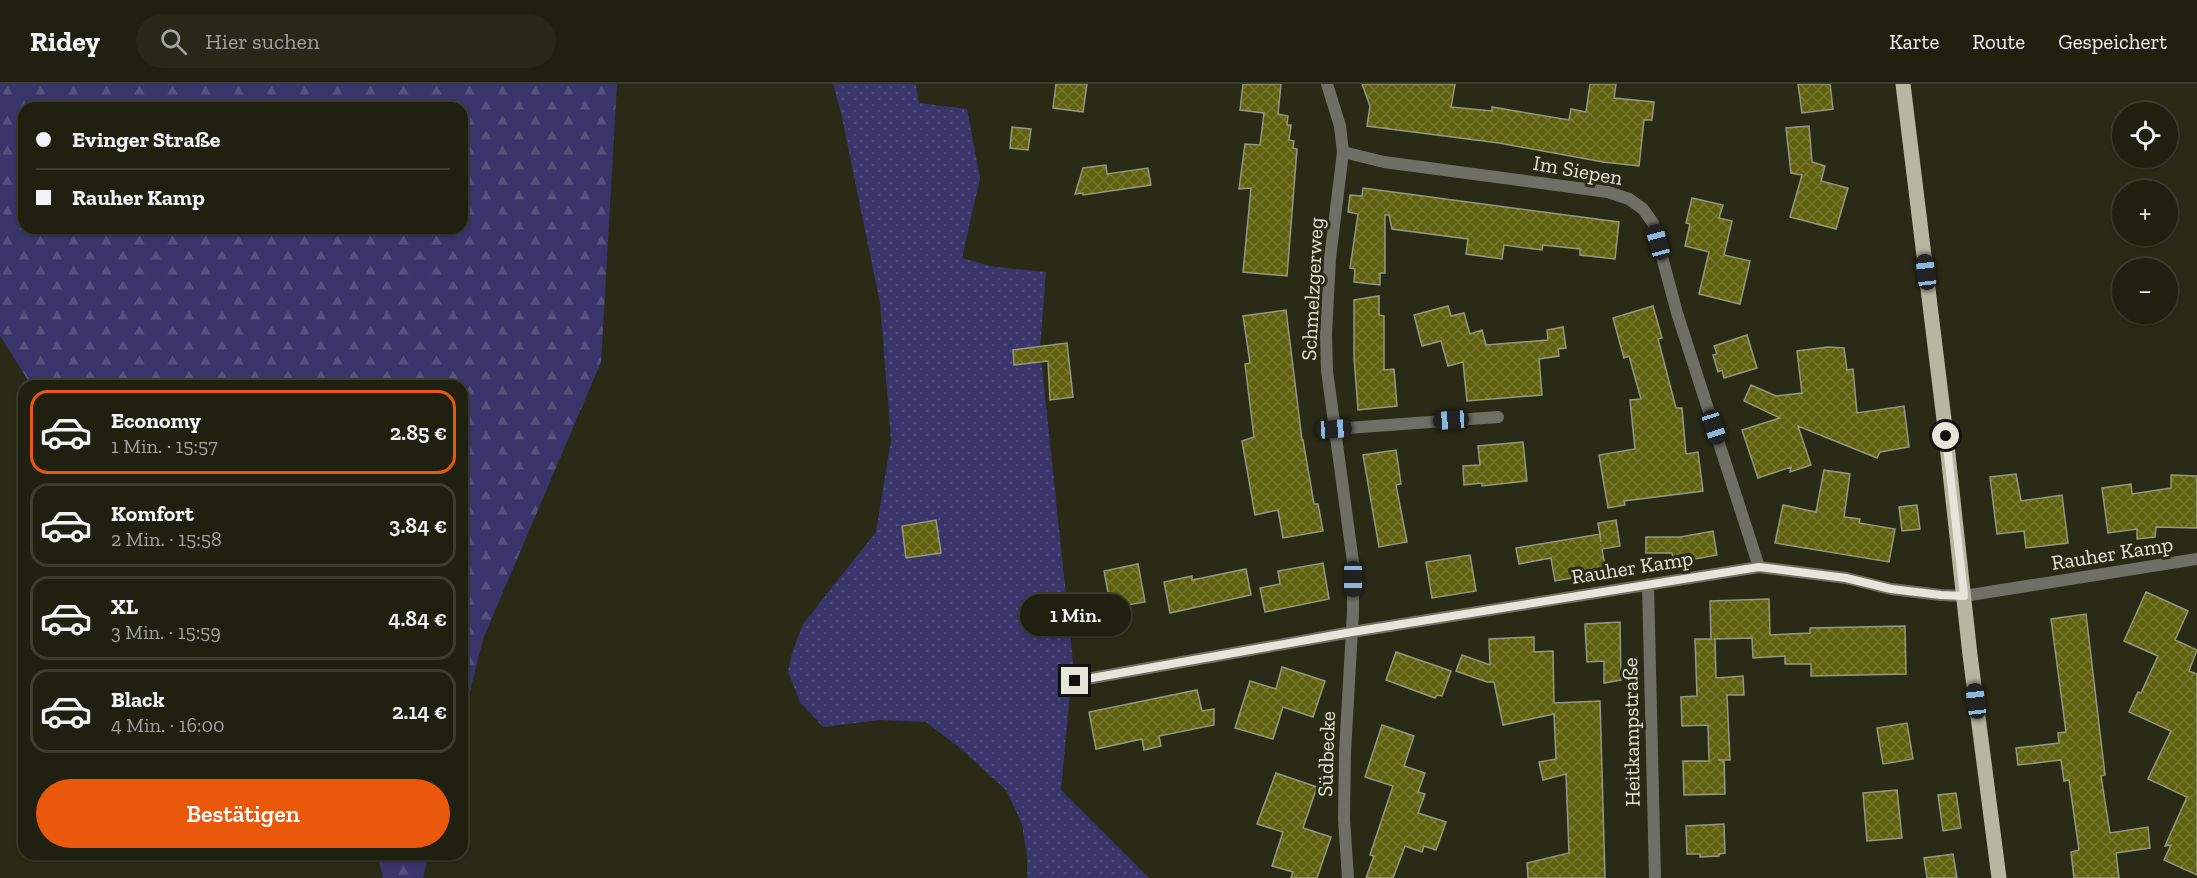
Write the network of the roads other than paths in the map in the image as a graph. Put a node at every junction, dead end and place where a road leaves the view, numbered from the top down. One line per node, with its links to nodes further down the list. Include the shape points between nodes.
1 (1327, 84): 3 (street, via 1340,126)
2 (1903, 84): 9 (main road)
3 (1343, 152): 5 (street, Schmelzgerweg, via 1330,258 1326,334); 7 (street, Im Siepen, via 1384,162 1608,192 1643,209 1653,223 1677,313)
4 (1498, 417): 5 (street)
5 (1334, 429): 10 (street, Schmelzgerweg, via 1353,562)
6 (2197, 559): 9 (street, Rauher Kamp)
7 (1759, 567): 8 (street, Rauher Kamp); 9 (street, Rauher Kamp, via 1846,578 1891,589)
8 (1648, 584): 10 (street, Rauher Kamp); 13 (street, Heitkampstraße)
9 (1964, 596): 14 (main road)
10 (1352, 632): 11 (street, Rauher Kamp); 12 (street, Südbecke, via 1345,752)
11 (1075, 681)
12 (1348, 878)
13 (1655, 878)
14 (1999, 878)

